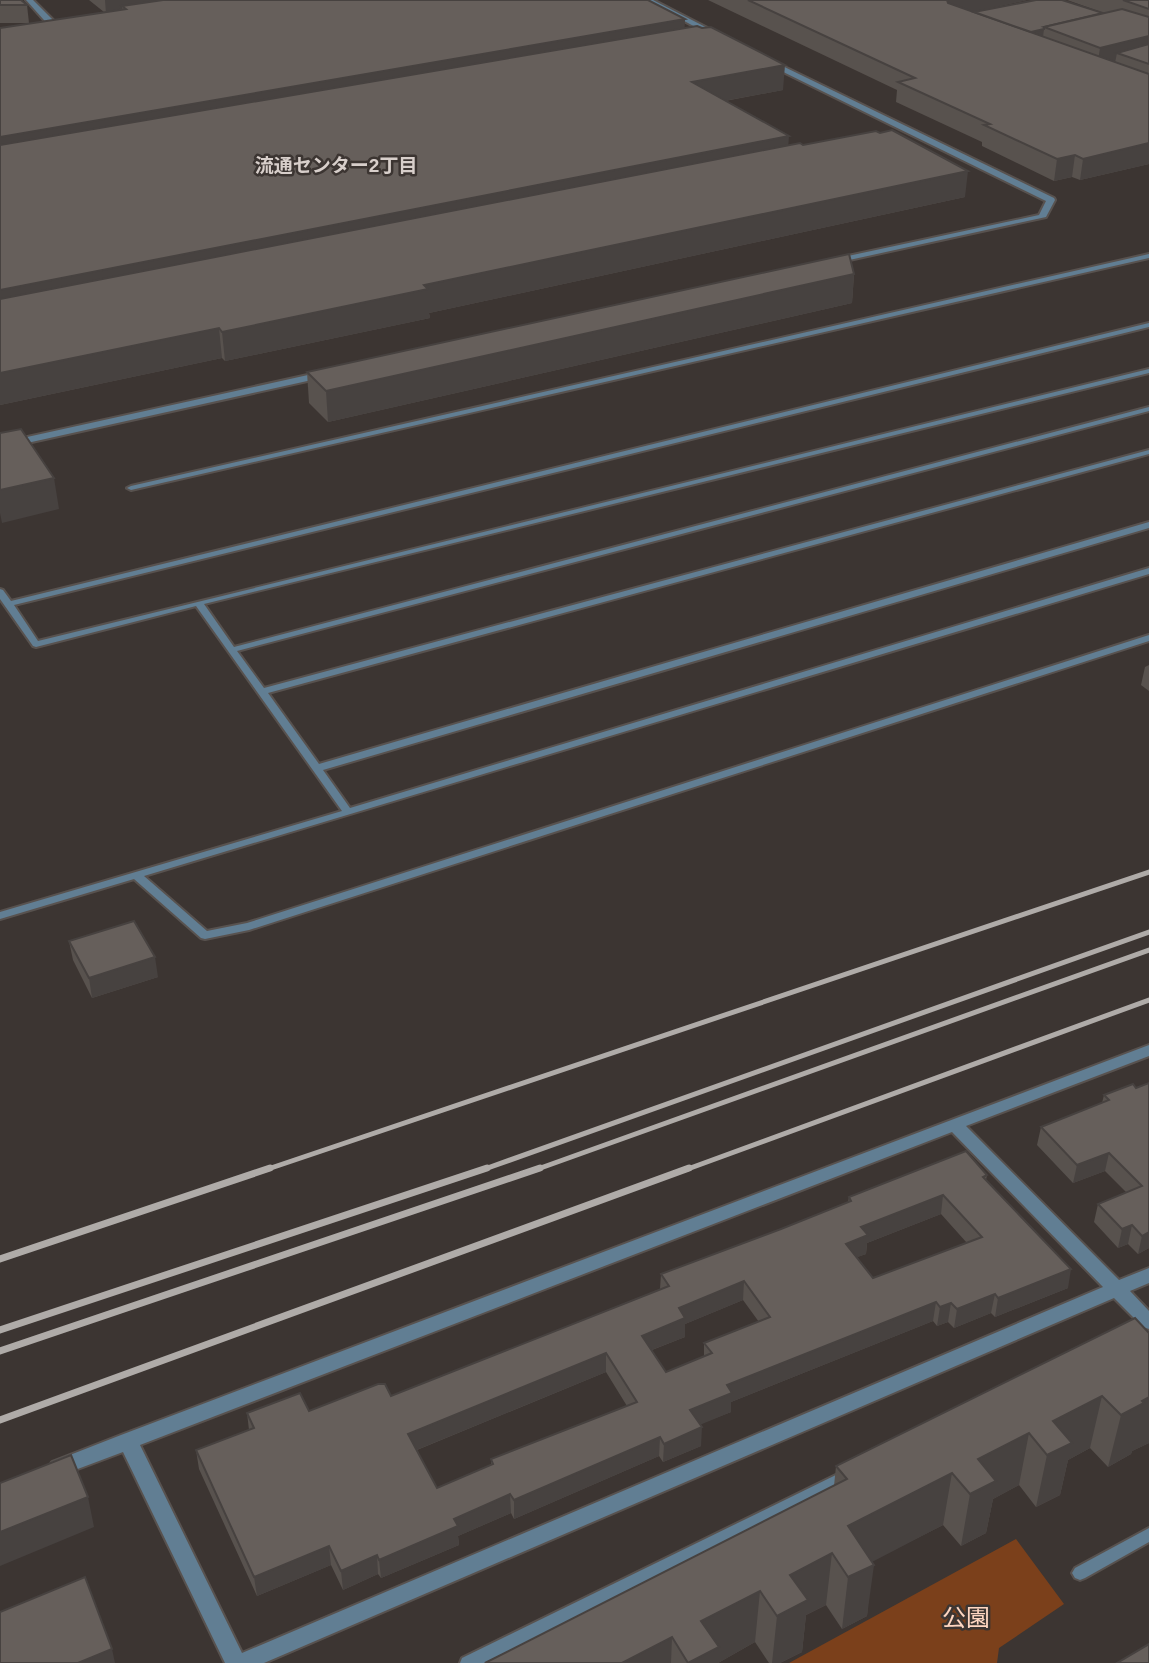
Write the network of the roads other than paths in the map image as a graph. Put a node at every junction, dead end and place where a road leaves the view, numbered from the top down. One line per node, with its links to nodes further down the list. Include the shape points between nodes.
1 (29, 0): 3 (street)
2 (648, 0): 4 (street)
3 (55, 27)
4 (726, 40): 5 (lane)
5 (713, 43)
6 (764, 59): 7 (street)
7 (927, 139): 8 (lane); 10 (street, via 1051,200 1042,217)
8 (913, 142)
9 (1149, 256): 17 (lane)
10 (825, 264)
11 (1149, 325): 22 (lane)
12 (338, 371): 15 (street)
13 (1149, 371): 21 (lane)
14 (1149, 409): 24 (lane)
15 (0, 446)
16 (1149, 452): 25 (lane)
17 (131, 488)
18 (1149, 525): 26 (lane)
19 (1149, 571): 27 (lane)
20 (0, 592): 22 (lane)
21 (198, 603): 22 (lane, via 36,644); 24 (lane)
22 (8, 604)
23 (1149, 638): 28 (lane, via 249,926 205,934)
24 (232, 650): 25 (lane)
25 (261, 692): 26 (lane)
26 (317, 768): 27 (lane)
27 (348, 812): 28 (lane)
28 (136, 875): 29 (lane)
29 (0, 916)
30 (1149, 1050): 31 (street)
31 (954, 1124): 33 (street); 35 (street)
32 (1149, 1275): 33 (street)
33 (1116, 1289): 34 (street); 40 (street)
34 (1149, 1322)
35 (128, 1441): 37 (street); 40 (street)
36 (855, 1471): 41 (lane)
37 (38, 1476)
38 (1149, 1534): 39 (lane)
39 (1080, 1573)
40 (239, 1663)
41 (468, 1663)

